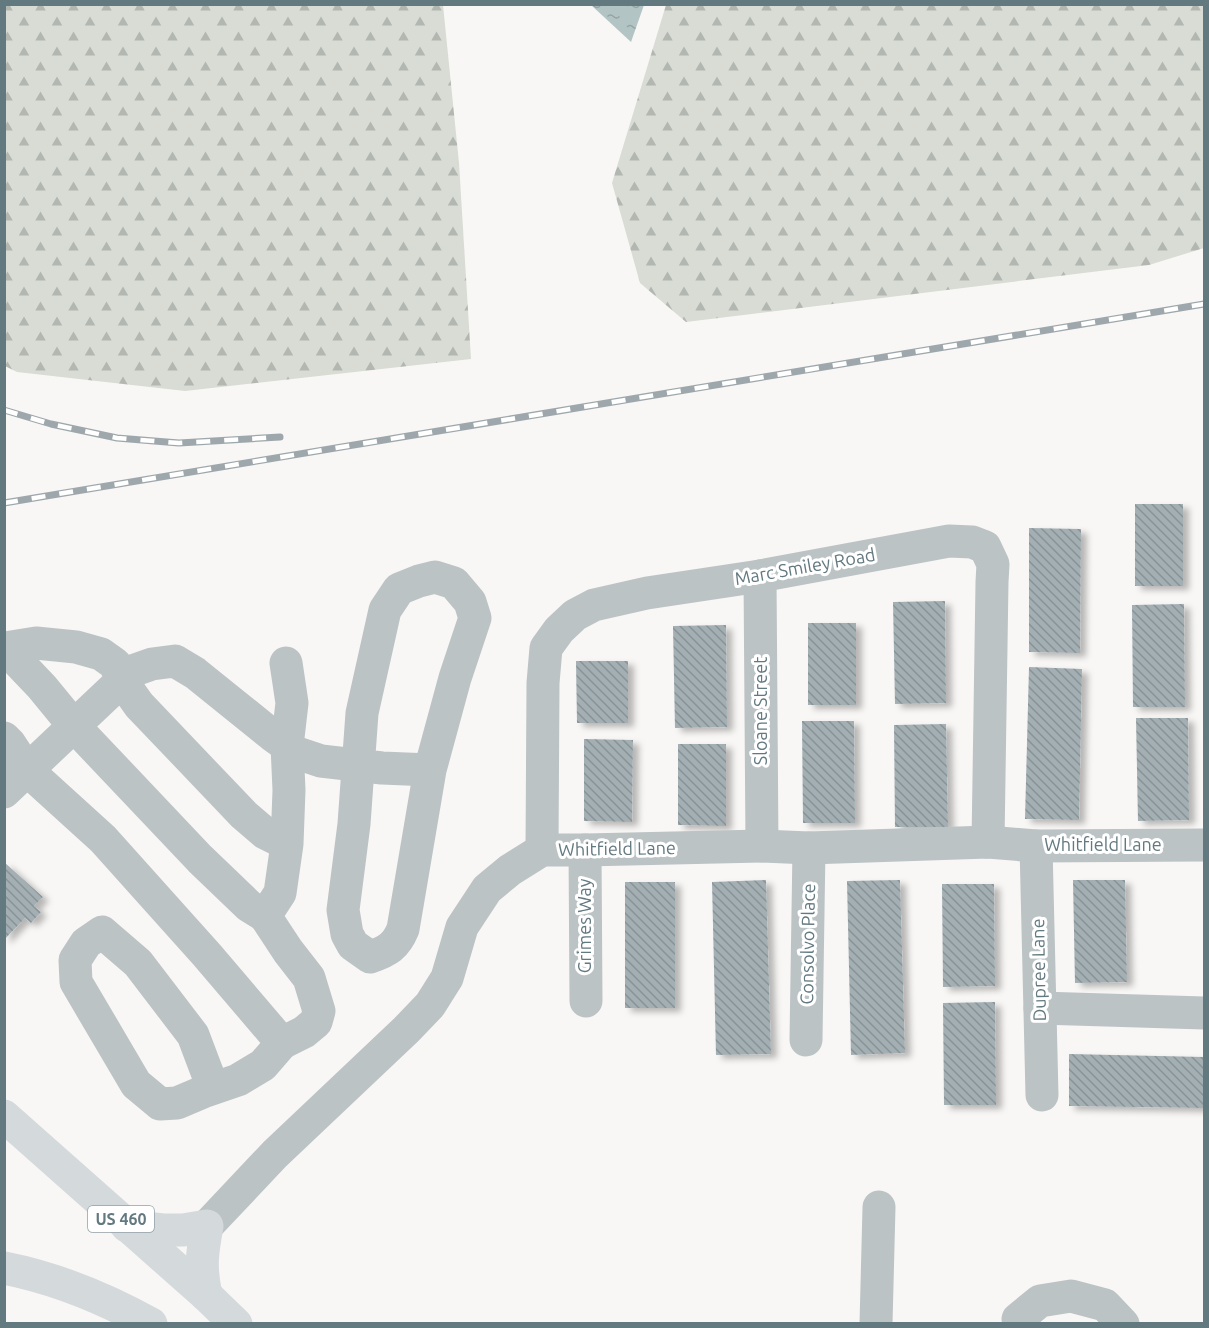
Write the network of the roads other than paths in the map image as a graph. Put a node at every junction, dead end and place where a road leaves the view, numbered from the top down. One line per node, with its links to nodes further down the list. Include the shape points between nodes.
1 (760, 576): 11 (street, Marc Smiley Road, via 949,541 985,547 993,564); 14 (street, Sloane Street); 17 (street, Marc Smiley Road, via 594,605 559,630 546,648 543,683)
2 (5, 648): 4 (street, via 36,643 102,654 115,664); 5 (street)
3 (286, 663): 7 (street, via 292,703)
4 (122, 681): 5 (street); 7 (street, via 132,671 175,661); 12 (street, via 139,705 244,815 265,833)
5 (74, 726): 10 (street); 19 (street, via 200,859 249,906)
6 (4, 738): 10 (street, via 10,744)
7 (287, 746): 8 (street, via 321,761); 12 (street)
8 (358, 765): 9 (street); 9 (street, via 343,910 353,945 370,957 398,942 403,929); 9 (street, via 362,713 385,610 399,589 435,577 454,583 470,602 475,618)
9 (430, 770)
10 (16, 781): 24 (street, via 103,839)
11 (988, 842): 15 (street, Whitfield Lane); 16 (street, Whitfield Lane)
12 (287, 844): 19 (street, via 280,892)
13 (1204, 845): 15 (street, Whitfield Lane)
14 (762, 846): 16 (street, Whitfield Lane); 18 (street, Whitfield Lane)
15 (1036, 846): 21 (street, Dupree Lane)
16 (809, 848): 23 (street, Consolvo Place)
17 (543, 850): 18 (street, Whitfield Lane); 30 (street, Whitfield Lane, via 487,889 462,927 447,978 430,1005 275,1154)
18 (585, 850): 20 (street, Grimes Way)
19 (265, 916): 24 (street, via 309,978 319,1011 316,1023)
20 (586, 1001)
21 (1040, 1008): 22 (street); 26 (street, Dupree Lane)
22 (1204, 1013)
23 (806, 1040)
24 (282, 1043): 25 (street, via 263,1065 238,1080)
25 (213, 1088): 25 (street, via 177,1103 160,1104 136,1084 76,982 75,960 86,943 102,932 138,963 193,1035)
26 (1042, 1095)
27 (4, 1116): 29 (main road, US 460)
28 (879, 1207): 36 (street)
29 (128, 1226): 30 (main road, via 183,1230); 32 (main road, US 460)
30 (207, 1226): 32 (main road, via 202,1252)
31 (4, 1268): 34 (main road, via 74,1288)
32 (206, 1296): 35 (main road, US 460)
33 (1018, 1319): 37 (street, via 1040,1301 1071,1296 1105,1305)
34 (151, 1323)
35 (236, 1323)
36 (876, 1323)
37 (1123, 1323)

